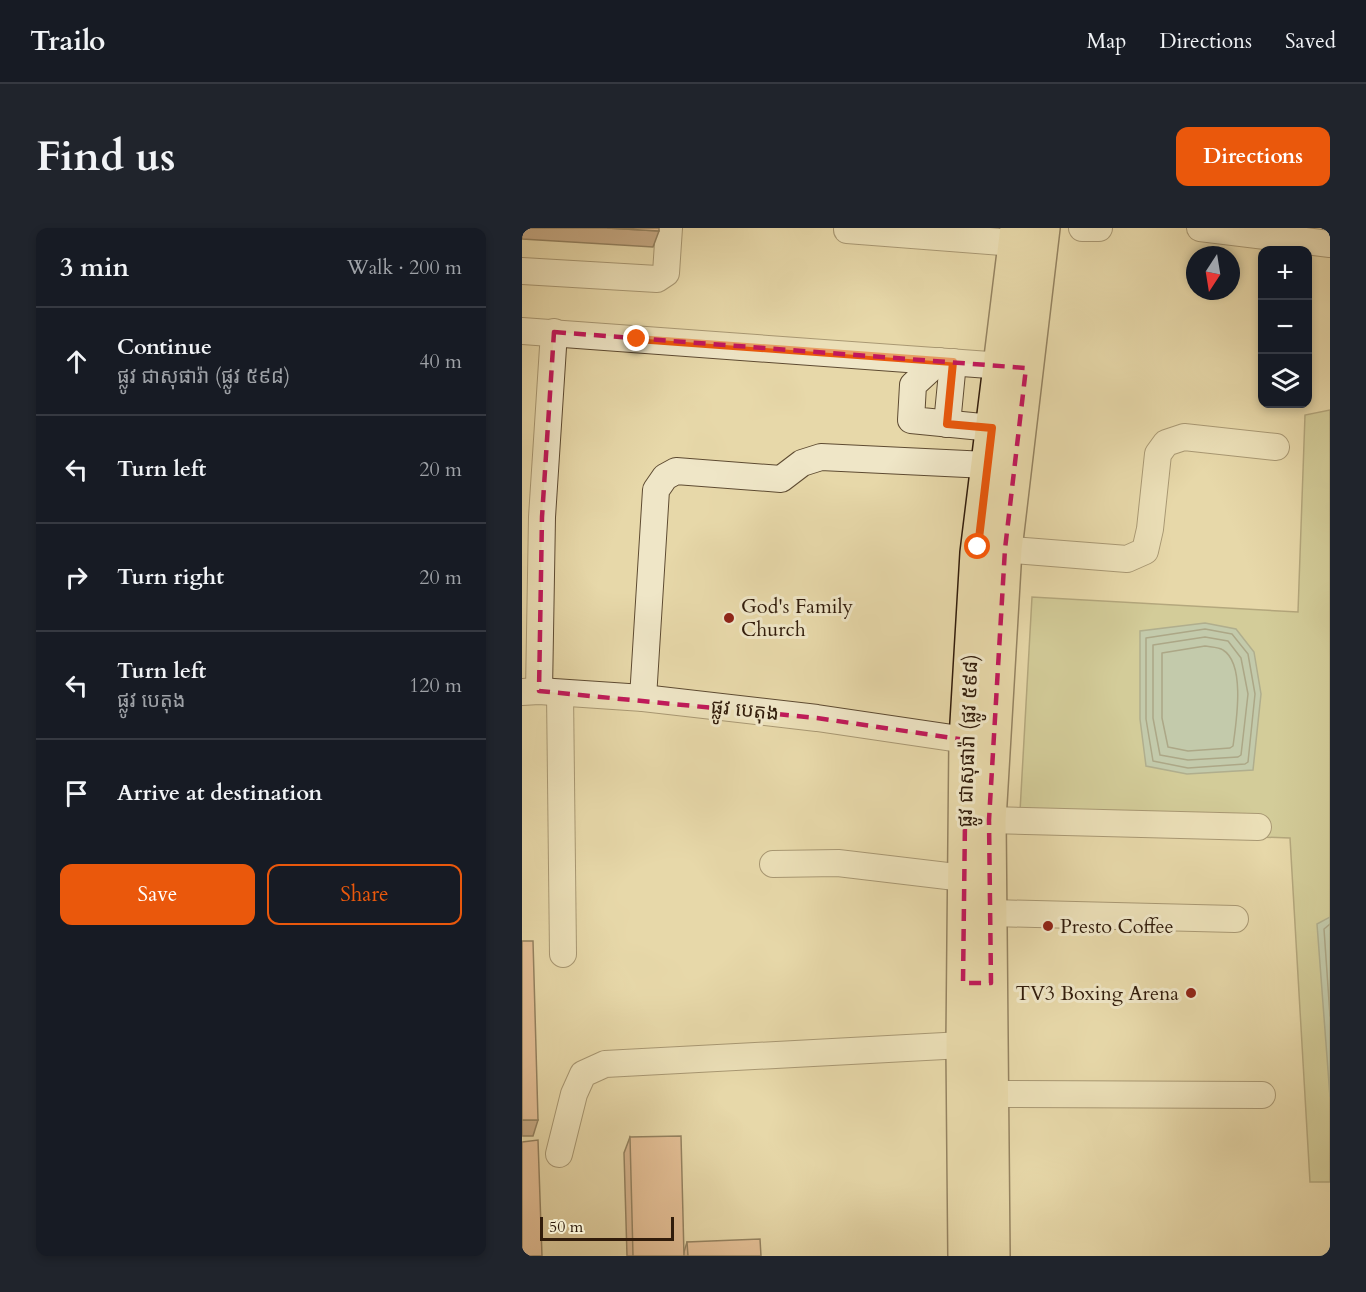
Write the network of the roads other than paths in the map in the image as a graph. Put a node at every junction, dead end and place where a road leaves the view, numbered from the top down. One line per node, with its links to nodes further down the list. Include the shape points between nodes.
1 (669, 228): 8 (street, via 666,273 657,279)
2 (1082, 228): 3 (street)
3 (1099, 228)
4 (1200, 228): 7 (street)
5 (847, 230): 6 (street)
6 (1025, 233): 12 (main road, ផ្លូវ ជាសុផារ៉ា (ផ្លូវ ៥៩៨))
7 (1330, 244)
8 (522, 271)
9 (522, 331): 10 (street)
10 (554, 332): 11 (street); 17 (street)
11 (946, 361): 12 (street); 13 (street); 13 (street, via 913,385 911,420)
12 (1013, 367): 14 (main road, ផ្លូវ ជាសុផារ៉ា (ផ្លូវ ៥៩៨)); 18 (main road, ផ្លូវ ជាសុផារ៉ា (ផ្លូវ ៥៩៨))
13 (947, 424): 14 (street)
14 (992, 428): 16 (main road, ផ្លូវ ជាសុផារ៉ា (ផ្លូវ ៥៩៨))
15 (1276, 447): 18 (street, via 1184,437 1166,443 1158,454 1146,551 1127,559)
16 (987, 465): 18 (main road, ផ្លូវ ជាសុផារ៉ា (ផ្លូវ ៥៩៨)); 20 (street, via 821,457 802,463 781,479 676,471 665,477 656,490)
17 (532, 517): 19 (street)
18 (992, 548): 21 (main road, ផ្លូវ ជាសុផារ៉ា (ផ្លូវ ៥៩៨)); 22 (main road, ផ្លូវ ជាសុផារ៉ា (ផ្លូវ ៥៩៨))
19 (541, 692): 20 (street, ផ្លូវ បេតុង); 28 (street)
20 (643, 698): 21 (street, ផ្លូវ បេតុង)
21 (966, 740): 25 (main road, ផ្លូវ ជាសុផារ៉ា (ផ្លូវ ៥៩៨))
22 (989, 820): 23 (street); 26 (main road, ផ្លូវ ជាសុផារ៉ា (ផ្លូវ ៥៩៨))
23 (1258, 826)
24 (773, 864): 25 (street, via 838,863)
25 (964, 878): 29 (main road, ផ្លូវ ជាសុផារ៉ា (ផ្លូវ ៥៩៨))
26 (992, 913): 27 (street); 29 (main road, ផ្លូវ ជាសុផារ៉ា (ផ្លូវ ៥៩៨))
27 (1235, 919)
28 (563, 954)
29 (977, 983): 30 (main road, ផ្លូវ ជាសុផារ៉ា (ផ្លូវ ៥៩៨)); 31 (main road, ផ្លូវ ជាសុផារ៉ា (ផ្លូវ ៥៩៨))
30 (963, 1045): 33 (street, via 605,1064 583,1074); 34 (main road, ផ្លូវ ជាសុផារ៉ា (ផ្លូវ ៥៩៨))
31 (991, 1094): 32 (street); 35 (main road, ផ្លូវ ជាសុផារ៉ា (ផ្លូវ ៥៩៨))
32 (1262, 1095)
33 (559, 1154)
34 (965, 1256)
35 (993, 1256)

